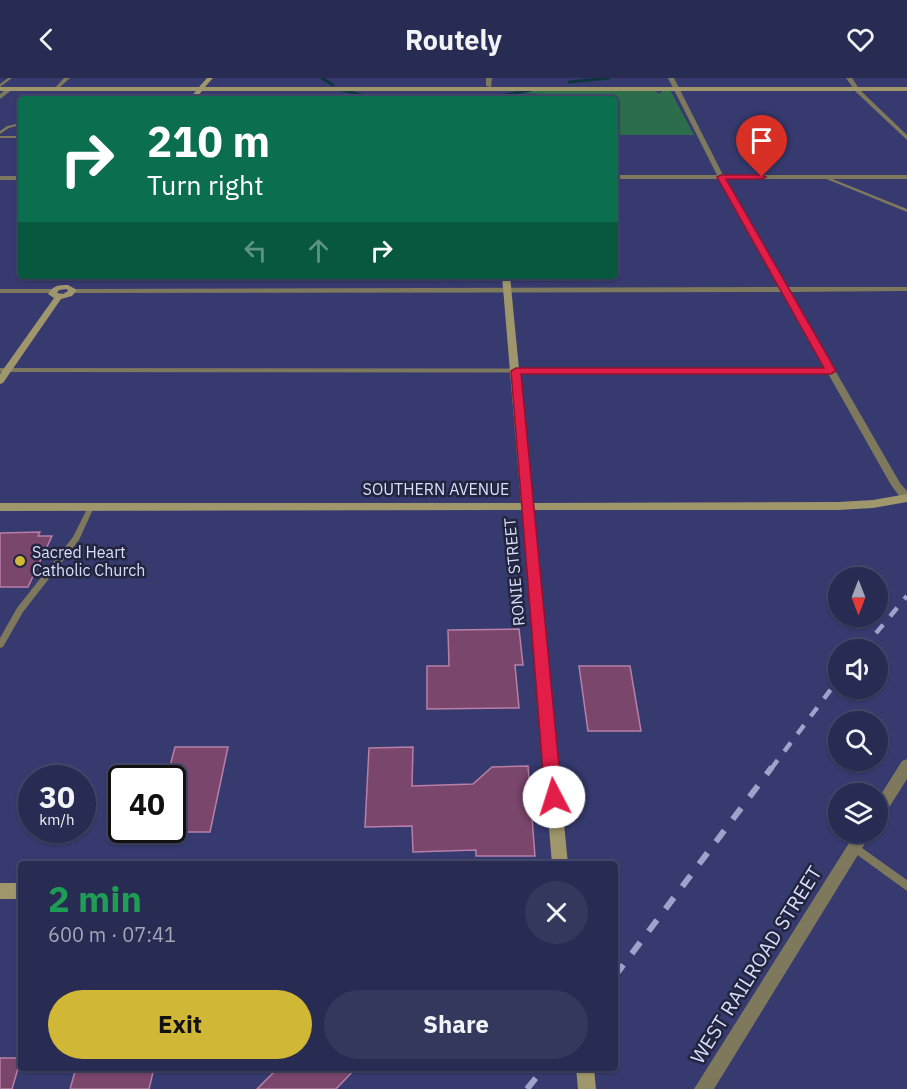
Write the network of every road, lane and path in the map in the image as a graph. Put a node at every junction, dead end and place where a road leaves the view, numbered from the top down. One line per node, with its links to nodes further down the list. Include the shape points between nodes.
1 (10, 78): 7 (lane)
2 (67, 78): 8 (street)
3 (210, 78): 11 (street)
4 (489, 78): 9 (street)
5 (671, 78): 12 (street)
6 (849, 78): 13 (street)
7 (0, 87): 10 (street)
8 (57, 87): 10 (street); 11 (street)
9 (489, 87): 11 (street); 12 (street); 16 (street)
10 (10, 88): 17 (street)
11 (201, 88): 15 (street)
12 (677, 88): 13 (street); 23 (street)
13 (857, 88): 14 (street); 21 (street)
14 (907, 88)
15 (194, 96)
16 (490, 96)
17 (0, 97)
18 (18, 125): 19 (lane)
19 (0, 135): 20 (lane)
20 (18, 137)
21 (907, 138)
22 (618, 177): 23 (street)
23 (721, 177): 24 (street); 34 (street)
24 (825, 177): 25 (street); 28 (lane)
25 (907, 177)
26 (0, 178): 27 (street)
27 (18, 178)
28 (907, 211)
29 (71, 279): 31 (street)
30 (506, 279): 33 (street, RONIE STREET)
31 (69, 289): 33 (street); 36 (street)
32 (907, 289): 34 (street)
33 (507, 290): 34 (street); 38 (street, RONIE STREET)
34 (784, 290): 39 (street)
35 (0, 291): 36 (street)
36 (55, 294): 37 (street)
37 (4, 370): 38 (lane); 40 (street)
38 (516, 371): 39 (lane); 42 (street, RONIE STREET)
39 (831, 371): 41 (street)
40 (0, 381)
41 (907, 498): 42 (street, SOUTHERN AVENUE, via 838,506)
42 (528, 506): 44 (street, SOUTHERN AVENUE); 50 (street, RONIE STREET)
43 (0, 507): 44 (street, SOUTHERN AVENUE)
44 (91, 507): 45 (lane, via 76,538 20,610)
45 (0, 645)
46 (907, 766): 47 (street)
47 (888, 796)
48 (858, 843): 49 (street, WEST RAILROAD STREET)
49 (855, 848): 51 (lane); 55 (street, WEST RAILROAD STREET)
50 (560, 861)
51 (907, 886)
52 (0, 891): 53 (street)
53 (18, 891)
54 (585, 1071): 56 (street)
55 (706, 1087)
56 (587, 1089)

